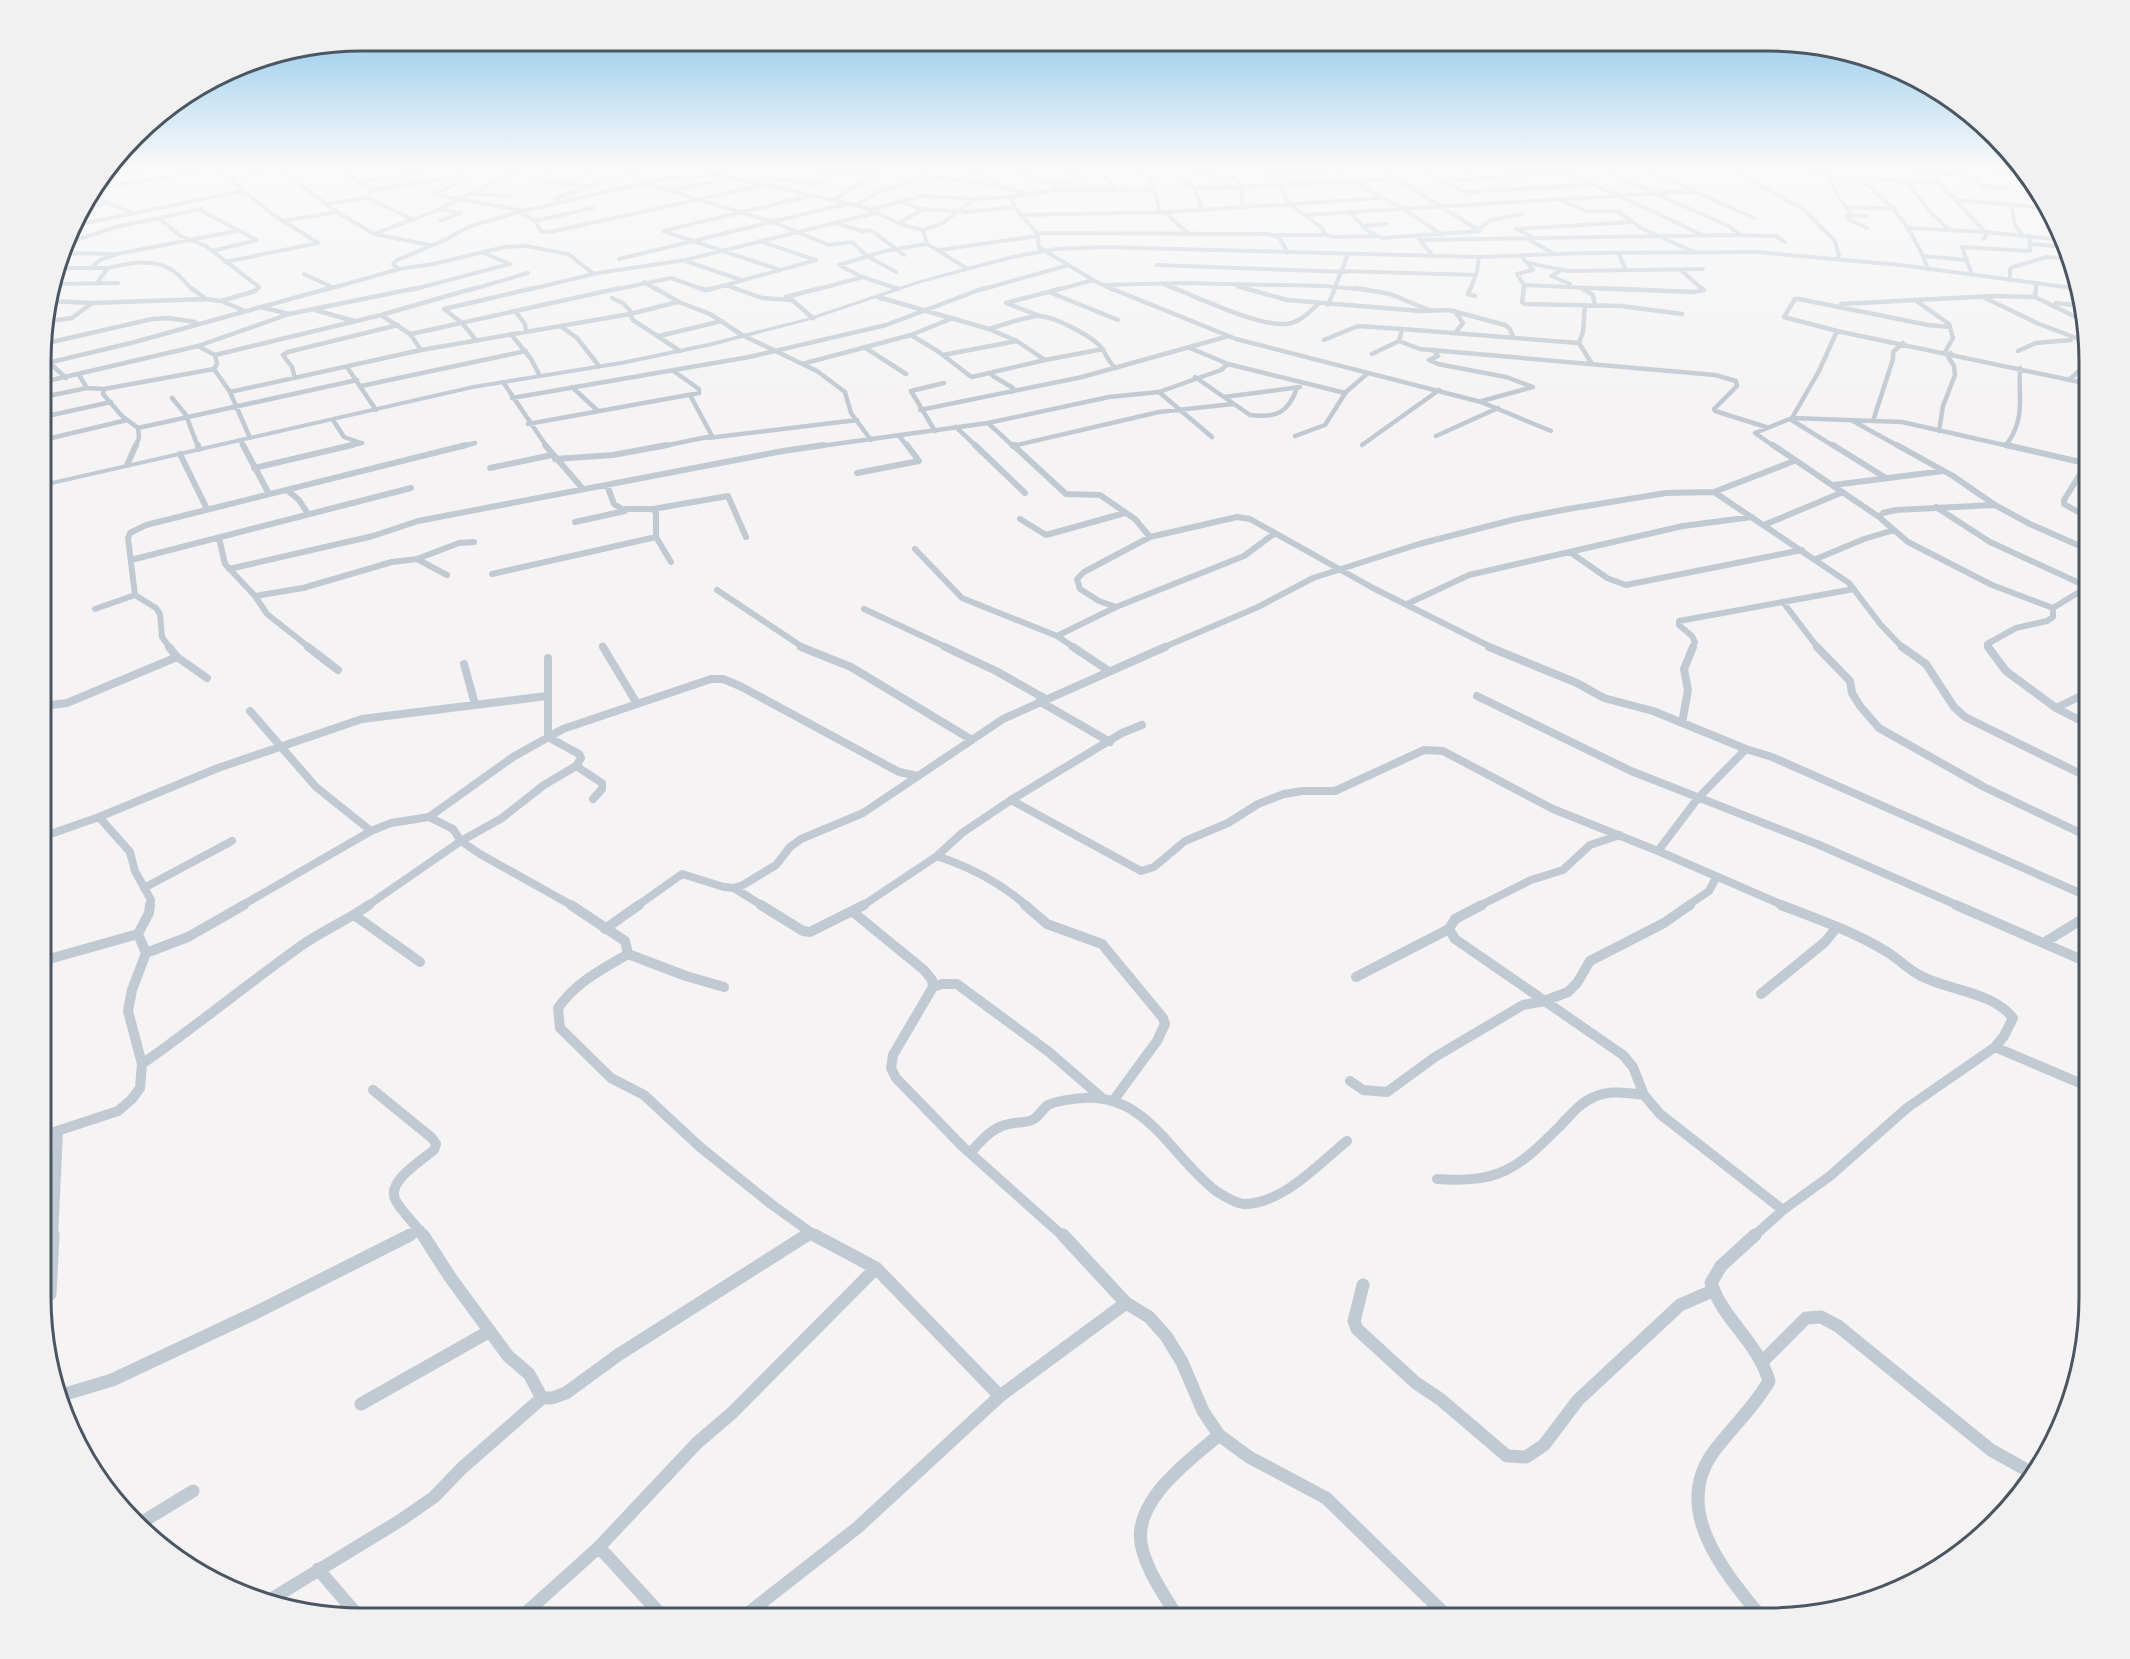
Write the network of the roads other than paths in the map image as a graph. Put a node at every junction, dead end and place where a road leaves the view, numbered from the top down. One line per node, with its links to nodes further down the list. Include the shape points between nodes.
1 (175, 243): 37 (street)
2 (200, 243): 30 (street)
3 (248, 243): 30 (street)
4 (316, 243): 51 (street)
5 (423, 243): 25 (street)
6 (434, 243): 25 (street)
7 (680, 243): 46 (street)
8 (702, 243): 31 (street)
9 (750, 243): 31 (street)
10 (766, 243): 62 (street, via 816,260)
11 (825, 243): 12 (street)
12 (841, 243)
13 (854, 243): 41 (street)
14 (888, 243): 27 (street)
15 (978, 243): 28 (street)
16 (1039, 243): 29 (street)
17 (1284, 243): 35 (street)
18 (1423, 243): 42 (street)
19 (1535, 243): 40 (street)
20 (1674, 243): 32 (street)
21 (1836, 243): 47 (street)
22 (1917, 243): 43 (street)
23 (927, 244): 27 (street); 28 (street)
24 (2031, 244): 26 (street); 50 (street, via 2030,252 1962,247)
25 (431, 245): 58 (street, via 397,260 393,264)
26 (2056, 246)
27 (895, 249): 39 (street); 41 (street)
28 (939, 250): 59 (street)
29 (1044, 250): 35 (street, via 1103,247); 53 (street); 59 (street)
30 (212, 251): 51 (street)
31 (722, 251): 49 (street); 62 (street)
32 (1694, 252): 36 (street); 47 (street, via 1757,252)
33 (71, 253): 37 (street)
34 (483, 253): 58 (street); 71 (street, via 526,246 559,251); 117 (street, via 510,264)
35 (1288, 253): 38 (street)
36 (1618, 253): 40 (street); 64 (street)
37 (117, 254): 55 (street)
38 (1348, 254): 42 (street); 66 (street)
39 (904, 255)
40 (1554, 255): 45 (street)
41 (867, 256): 67 (street); 74 (street, via 839,265)
42 (1433, 256): 44 (street)
43 (1923, 256): 50 (street); 61 (street)
44 (1479, 257): 45 (street); 72 (street)
45 (1522, 257): 52 (street)
46 (619, 259)
47 (1837, 259): 61 (street)
48 (2061, 259): 76 (street, via 2047,257 2013,267)
49 (685, 260): 71 (street); 77 (street)
50 (1966, 260): 73 (street)
51 (225, 262): 103 (street, via 259,289)
52 (1528, 263): 63 (street); 87 (street, via 1533,270 1517,274)
53 (1069, 265): 75 (street); 118 (street, via 989,286)
54 (1157, 266): 66 (street)
55 (92, 267): 56 (street); 57 (street)
56 (66, 268)
57 (108, 268): 80 (street); 100 (street, via 155,262)
58 (399, 269): 89 (street)
59 (968, 269): 92 (street)
60 (1703, 269): 65 (street)
61 (1928, 269): 73 (street)
62 (780, 270): 77 (street)
63 (1562, 270): 64 (street); 88 (street, via 1551,276)
64 (1626, 270): 65 (street)
65 (1681, 270): 88 (street, via 1704,290)
66 (1340, 271): 68 (street); 72 (street); 90 (street)
67 (896, 272)
68 (1346, 272)
69 (528, 273): 98 (street)
70 (304, 274): 89 (street)
71 (594, 274): 114 (street)
72 (1476, 275): 94 (street, via 1468,294)
73 (1972, 275): 76 (street)
74 (864, 277): 92 (street); 101 (street)
75 (1093, 280): 86 (street); 93 (street)
76 (2010, 280): 82 (street)
77 (742, 281): 85 (street)
78 (1156, 281): 84 (street); 86 (street); 108 (street, via 1281,324 1300,320)
79 (644, 282): 85 (street, via 671,278 706,290); 104 (street); 120 (street)
80 (97, 283): 81 (street); 83 (street)
81 (118, 283)
82 (2036, 283): 91 (street); 97 (street)
83 (62, 284)
84 (1232, 284): 90 (street); 108 (street, via 1276,299)
85 (726, 285): 101 (street, via 762,298)
86 (1103, 285): 149 (street)
87 (1524, 285): 88 (street); 110 (street, via 1525,304)
88 (1579, 286): 111 (street, via 1593,295)
89 (332, 287): 115 (street)
90 (1336, 288): 109 (street); 119 (street, via 1395,295)
91 (2069, 288)
92 (898, 289): 95 (street)
93 (1049, 291): 126 (street, via 1006,303); 130 (street)
94 (1475, 296)
95 (878, 297): 118 (street); 128 (street)
96 (1982, 297): 97 (street); 102 (street); 153 (street)
97 (2035, 297): 105 (street)
98 (441, 298): 114 (street); 125 (street)
99 (612, 298): 123 (street, via 623,303)
100 (206, 299): 103 (street); 107 (street)
101 (780, 299): 128 (street, via 792,300)
102 (1915, 300): 112 (street); 138 (street)
103 (221, 301): 116 (street)
104 (679, 302): 123 (street); 133 (street)
105 (2045, 302): 113 (street); 127 (street)
106 (57, 303): 107 (street)
107 (92, 303): 131 (street, via 72,318)
108 (1318, 304): 109 (street)
109 (1329, 305): 119 (street)
110 (1585, 305): 111 (street); 158 (street)
111 (1595, 305): 124 (street)
112 (1828, 305): 138 (street); 141 (street, via 1796,299 1784,317)
113 (2073, 305)
114 (452, 306): 135 (street, via 444,309)
115 (257, 307): 116 (street); 122 (street)
116 (243, 310): 134 (street)
117 (308, 310): 122 (street); 132 (street)
118 (926, 310): 129 (street); 169 (street, via 886,326)
119 (1429, 310): 121 (street)
120 (515, 311): 135 (street); 142 (street)
121 (1455, 311): 143 (street, via 1463,323); 150 (street, via 1505,325)
122 (290, 314): 160 (street)
123 (631, 314): 137 (street); 148 (street, via 633,320)
124 (1682, 314)
125 (381, 315): 132 (street); 136 (street)
126 (1040, 316): 139 (street); 163 (street, via 1083,335)
127 (2075, 317)
128 (813, 318): 146 (street)
129 (954, 318): 139 (street); 147 (street)
130 (1118, 320)
131 (54, 321)
132 (355, 321): 173 (street)
133 (722, 321): 146 (street); 148 (street)
134 (198, 323): 157 (street, via 152,319); 175 (street)
135 (462, 323): 144 (street); 151 (street)
136 (398, 325): 144 (street); 196 (street, via 288,352 283,355)
137 (561, 327): 142 (street); 180 (street, via 577,338)
138 (1950, 327): 170 (street, via 1953,338)
139 (988, 329): 155 (street)
140 (1402, 329): 143 (street); 152 (street, via 1360,326); 156 (street)
141 (1838, 331): 159 (street); 229 (street)
142 (526, 332): 145 (street)
143 (1455, 333): 150 (street)
144 (411, 334): 164 (street)
145 (512, 334): 151 (street); 166 (street)
146 (742, 335): 167 (street); 169 (street)
147 (911, 335): 161 (street); 172 (street)
148 (659, 336): 167 (street)
149 (1228, 336): 162 (street); 189 (street)
150 (1512, 337): 158 (street)
151 (476, 340): 164 (street)
152 (1324, 340)
153 (2078, 340)
154 (2078, 340): 168 (street, via 2036,343)
155 (1017, 341): 172 (street); 174 (street)
156 (1399, 341): 165 (street); 171 (street)
157 (52, 342)
158 (1579, 343): 179 (street)
159 (1903, 343): 170 (street); 234 (street, via 1893,351)
160 (198, 346): 173 (street); 192 (street)
161 (864, 347): 177 (street); 191 (street)
162 (1190, 348): 178 (street); 182 (street)
163 (1103, 349): 174 (street); 182 (street, via 1110,365)
164 (421, 350): 181 (street)
165 (1433, 350): 179 (street); 219 (street, via 1438,356 1429,360 1433,362 1506,377 1533,387)
166 (526, 351): 193 (street); 201 (street)
167 (680, 351): 180 (street)
168 (2018, 351)
169 (776, 352): 177 (street); 185 (street)
170 (1948, 352): 183 (street); 242 (street, via 1955,375 1943,406)
171 (1372, 354)
172 (943, 355): 187 (street, via 971,377)
173 (216, 356): 184 (street)
174 (1045, 360): 187 (street)
175 (51, 363)
176 (51, 364): 195 (street)
177 (802, 364): 232 (street, via 845,392 850,413)
178 (1228, 364): 194 (street); 203 (street)
179 (1592, 364): 238 (street, via 1728,378 1736,381 1737,386 1715,411)
180 (599, 366): 193 (street)
181 (347, 367): 196 (street); 201 (street)
182 (1116, 368): 210 (street)
183 (2020, 368): 188 (street); 253 (street, via 2018,432)
184 (214, 369): 207 (street); 209 (street)
185 (672, 370): 204 (street); 214 (street, via 699,389 699,393)
186 (2079, 370): 190 (street)
187 (993, 372): 210 (street, via 994,378 1011,385)
188 (2040, 372): 190 (street); 197 (street)
189 (1368, 373): 208 (street); 212 (street)
190 (2075, 373): 197 (street)
191 (906, 374)
192 (79, 375): 195 (street); 205 (street)
193 (540, 375): 200 (street)
194 (1195, 377): 211 (street); 215 (street)
195 (66, 378): 198 (street)
196 (295, 378): 209 (street)
197 (2070, 379): 199 (street)
198 (51, 381)
199 (2079, 381)
200 (502, 382): 217 (street); 223 (street)
201 (359, 383): 221 (street); 223 (street)
202 (944, 383): 224 (street, via 910,391)
203 (1312, 385): 206 (street); 212 (street)
204 (572, 387): 217 (street); 226 (street)
205 (87, 388): 207 (street); 213 (street)
206 (1297, 388): 215 (street); 220 (street, via 1290,406 1256,417)
207 (104, 389): 218 (street, via 103,394)
208 (1438, 390): 219 (street); 254 (street)
209 (230, 392): 221 (street)
210 (1012, 392): 224 (street)
211 (1159, 392): 225 (street); 235 (street, via 1109,397)
212 (1345, 393): 243 (street, via 1328,423)
213 (51, 395)
214 (690, 395): 226 (street); 249 (street, via 711,433)
215 (1224, 397): 220 (street)
216 (172, 398): 228 (street)
217 (512, 398): 236 (street)
218 (111, 402): 227 (street); 230 (street)
219 (1481, 402): 222 (street)
220 (1233, 404): 225 (street)
221 (237, 406): 228 (street); 248 (street)
222 (1498, 408): 241 (street); 244 (street)
223 (376, 410): 231 (street)
224 (920, 410): 240 (street)
225 (1183, 410): 246 (street); 255 (street, via 1159,412)
226 (598, 411): 236 (street)
227 (51, 415)
228 (188, 417): 239 (street); 256 (street)
229 (1791, 419): 233 (street); 238 (street); 266 (street)
230 (127, 420): 239 (street); 247 (street)
231 (333, 420): 248 (street); 262 (street, via 341,434 362,443)
232 (857, 420): 249 (street); 251 (street)
233 (1853, 421): 234 (street); 264 (street)
234 (1873, 421): 242 (street, via 1902,422)
235 (988, 423): 237 (street); 255 (street)
236 (528, 424): 258 (street)
237 (956, 427): 240 (street); 276 (street)
238 (1766, 427): 259 (street, via 1755,433)
239 (138, 428): 261 (street, via 139,438)
240 (935, 431): 245 (street)
241 (1551, 431)
242 (1939, 431): 253 (street)
243 (1295, 436)
244 (1436, 436)
245 (900, 437): 251 (street); 265 (street, via 919,461)
246 (1212, 437)
247 (51, 438)
248 (250, 438): 250 (street)
249 (708, 438): 258 (street, via 622,453)
250 (240, 440): 256 (street); 262 (street)
251 (871, 440): 269 (street, via 783,451)
252 (475, 443): 273 (street)
253 (2007, 444): 260 (street)
254 (1362, 445)
255 (1013, 447): 283 (street, via 1066,494 1098,493)
256 (200, 449): 257 (street)
257 (180, 454): 261 (street); 281 (street)
258 (554, 457): 263 (street); 272 (street)
259 (1794, 461): 270 (street); 274 (street)
260 (2079, 461)
261 (128, 465): 268 (street)
262 (254, 468): 277 (street)
263 (490, 468)
264 (1944, 471): 266 (street); 278 (street)
265 (857, 473)
266 (1886, 478): 270 (street)
267 (2079, 478): 284 (street, via 2064,500)
268 (51, 482)
269 (607, 485): 272 (street); 280 (street, via 614,504)
270 (1834, 485): 275 (street)
271 (411, 488): 285 (street)
272 (583, 489): 306 (street, via 418,521 373,536)
273 (287, 490): 277 (street); 285 (street)
274 (1714, 492): 286 (street); 307 (street, via 1666,493 1516,519)
275 (1843, 492): 287 (street); 290 (street)
276 (1025, 493)
277 (269, 494): 281 (street)
278 (1995, 505): 279 (street); 298 (street)
279 (1936, 507): 287 (street, via 1889,511); 310 (street, via 1980,537)
280 (625, 508): 282 (street); 289 (street, via 626,511)
281 (207, 509): 304 (street, via 130,533)
282 (653, 509): 293 (street); 294 (street, via 728,496)
283 (1125, 513): 288 (street, via 1046,535); 295 (street, via 1141,523)
284 (2079, 513)
285 (308, 514): 296 (street)
286 (1752, 517): 290 (street); 301 (street, via 1683,526)
287 (1880, 517): 291 (street)
288 (1020, 519)
289 (575, 522)
290 (1764, 525): 300 (street)
291 (1894, 530): 303 (street); 319 (street, via 1908,542 1960,570)
292 (1275, 533): 295 (street, via 1250,519 1237,517); 307 (street); 318 (street, via 1245,556)
293 (656, 537): 305 (street); 308 (street)
294 (746, 537)
295 (1150, 537): 318 (street, via 1077,579 1080,589)
296 (219, 538): 304 (street); 306 (street)
297 (474, 542): 302 (street, via 459,543)
298 (2079, 546)
299 (915, 549): 322 (street, via 962,598)
300 (1802, 550): 301 (street, via 1626,585 1607,578); 303 (street)
301 (1570, 552): 317 (street, via 1469,575)
302 (417, 559): 309 (street); 315 (street)
303 (1816, 559): 311 (street)
304 (130, 560): 314 (street)
305 (671, 562)
306 (229, 569): 315 (street)
307 (1340, 570): 317 (street); 328 (street, via 1313,578 1272,601)
308 (492, 574)
309 (447, 575)
310 (2079, 582)
311 (1854, 589): 316 (street); 348 (street, via 1881,625 1906,651 1926,664 1948,699 1965,717)
312 (717, 590): 343 (street, via 793,643 851,667)
313 (2079, 592): 319 (street)
314 (135, 595): 320 (street); 324 (street, via 156,608 162,637)
315 (255, 596): 327 (street, via 267,615)
316 (1783, 602): 340 (street, via 1679,621 1695,642 1684,669 1688,690); 356 (street, via 1816,647 1850,681 1860,706 1879,728 1984,787)
317 (1407, 604): 340 (street, via 1485,645 1604,698)
318 (1116, 607): 322 (street)
319 (2053, 608): 337 (street, via 2054,617 2047,621 2016,628 1987,644 1989,653 2010,674)
320 (95, 609)
321 (864, 609): 333 (street, via 996,671)
322 (1057, 636): 328 (street)
323 (602, 646): 334 (street)
324 (177, 657): 329 (street); 336 (street, via 67,703)
325 (548, 658): 330 (street)
326 (464, 664): 335 (street)
327 (338, 670)
328 (1108, 671): 333 (street)
329 (207, 678)
330 (547, 696): 335 (street); 342 (street)
331 (1477, 696): 350 (street, via 1607,760)
332 (2079, 697): 337 (street)
333 (1041, 699): 343 (street); 344 (street)
334 (636, 702): 342 (street); 349 (street, via 711,679 723,679 899,772)
335 (475, 704): 345 (street, via 371,717)
336 (51, 705)
337 (2056, 708): 339 (street)
338 (249, 711): 345 (street)
339 (2079, 719)
340 (1682, 723): 346 (street)
341 (1142, 725): 344 (street)
342 (548, 737): 347 (street, via 579,754); 354 (street)
343 (972, 740): 349 (street)
344 (1110, 742): 352 (street)
345 (281, 747): 353 (street, via 218,768); 355 (street, via 316,788)
346 (1746, 749): 350 (street); 366 (street)
347 (576, 766): 351 (street, via 602,783); 360 (street, via 502,818)
348 (2079, 773)
349 (918, 776): 365 (street, via 857,817 801,839 776,865)
350 (1698, 798): 361 (street); 374 (street, via 1817,844)
351 (593, 799)
352 (1011, 800): 358 (street, via 1141,871 1154,867 1185,841 1228,823 1258,804 1284,794 1335,791 1424,750 1434,750 1443,751 1554,809); 362 (street, via 962,833)
353 (99, 817): 357 (street); 364 (street, via 129,852)
354 (429, 817): 355 (street); 360 (street, via 453,829)
355 (370, 831): 375 (street, via 188,937)
356 (2079, 832)
357 (51, 834)
358 (1621, 835): 361 (street); 372 (street, via 1590,845 1563,870 1531,880 1470,911 1455,919)
359 (232, 841): 364 (street)
360 (461, 841): 368 (street); 371 (street)
361 (1658, 850): 363 (street)
362 (937, 856): 367 (street); 392 (street, via 972,868 1013,894 1047,924 1102,944 1163,1018 1165,1024 1157,1041)
363 (1716, 878): 370 (street); 384 (street, via 1709,891 1664,923 1590,961 1568,992)
364 (144, 888): 373 (street, via 151,900)
365 (734, 888): 367 (street, via 803,931 810,932); 371 (street, via 682,874)
366 (2079, 893)
367 (853, 912): 382 (street, via 924,970)
368 (354, 915): 379 (street); 386 (street, via 301,946)
369 (2079, 921): 374 (street)
370 (1837, 927): 383 (street, via 1825,942); 385 (street, via 1888,952 1921,976 1995,1002 2007,1011 2013,1018)
371 (605, 928): 376 (street, via 625,941)
372 (1449, 929): 380 (street); 384 (street, via 1462,944)
373 (138, 934): 375 (street); 377 (street)
374 (2045, 942): 378 (street)
375 (146, 953): 386 (street, via 128,1011)
376 (628, 954): 381 (street); 401 (street, via 569,992 558,1008 560,1028 611,1078 644,1095 700,1147)
377 (51, 958)
378 (2079, 958)
379 (420, 962)
380 (1356, 977)
381 (724, 987)
382 (933, 987): 391 (street, via 957,984 1049,1052); 396 (street, via 893,1055 891,1068 896,1078)
383 (1761, 994)
384 (1544, 1001): 387 (street, via 1523,1005 1435,1057 1388,1092 1363,1090); 390 (street, via 1623,1055 1633,1066)
385 (1995, 1047): 388 (street); 399 (street, via 1907,1108 1830,1176)
386 (142, 1064): 393 (street, via 140,1088 118,1111)
387 (1350, 1082)
388 (2079, 1083)
389 (373, 1090): 400 (street, via 436,1144 398,1180 394,1190 395,1199)
390 (1644, 1095): 397 (street, via 1602,1094 1574,1108 1561,1126 1502,1173 1488,1178); 399 (street, via 1660,1114)
391 (1101, 1097): 392 (street); 396 (street, via 1046,1106 1032,1120 996,1128)
392 (1113, 1101): 395 (street, via 1130,1107 1191,1170 1229,1200 1243,1206 1258,1203 1292,1185)
393 (57, 1131): 394 (street); 398 (street)
394 (51, 1133)
395 (1347, 1141)
396 (970, 1153): 406 (street, via 1067,1239)
397 (1437, 1179)
398 (53, 1185): 402 (street)
399 (1783, 1210): 405 (street, via 1721,1266 1711,1283)
400 (420, 1230): 407 (street); 409 (street, via 112,1380)
401 (810, 1233): 403 (street); 411 (street, via 618,1355 566,1393)
402 (51, 1258)
403 (876, 1268): 410 (street); 417 (street, via 732,1413 697,1443)
404 (1363, 1285): 405 (street, via 1354,1321 1357,1329 1416,1383 1507,1456 1526,1457 1544,1445 1578,1400 1680,1305)
405 (1713, 1291): 408 (street)
406 (1126, 1303): 410 (street); 413 (street, via 1149,1317 1166,1336)
407 (490, 1331): 411 (street, via 508,1356 529,1374); 412 (street)
408 (1763, 1361): 414 (street, via 1806,1318 1821,1317 1838,1326 1991,1450); 426 (street, via 1769,1381 1760,1400 1704,1468 1696,1493 1710,1547)
409 (67, 1394)
410 (1000, 1396): 423 (street, via 857,1528)
411 (542, 1398): 418 (street, via 434,1497)
412 (361, 1404)
413 (1218, 1436): 424 (street, via 1155,1495 1140,1523 1140,1540 1147,1561); 425 (street, via 1326,1498)
414 (2027, 1470)
415 (193, 1491): 416 (street)
416 (145, 1520)
417 (599, 1547): 421 (street); 422 (street)
418 (318, 1569): 419 (street); 420 (street)
419 (277, 1595)
420 (351, 1607)
421 (530, 1608)
422 (655, 1608)
423 (755, 1608)
424 (1173, 1608)
425 (1439, 1608)
426 (1754, 1608)

